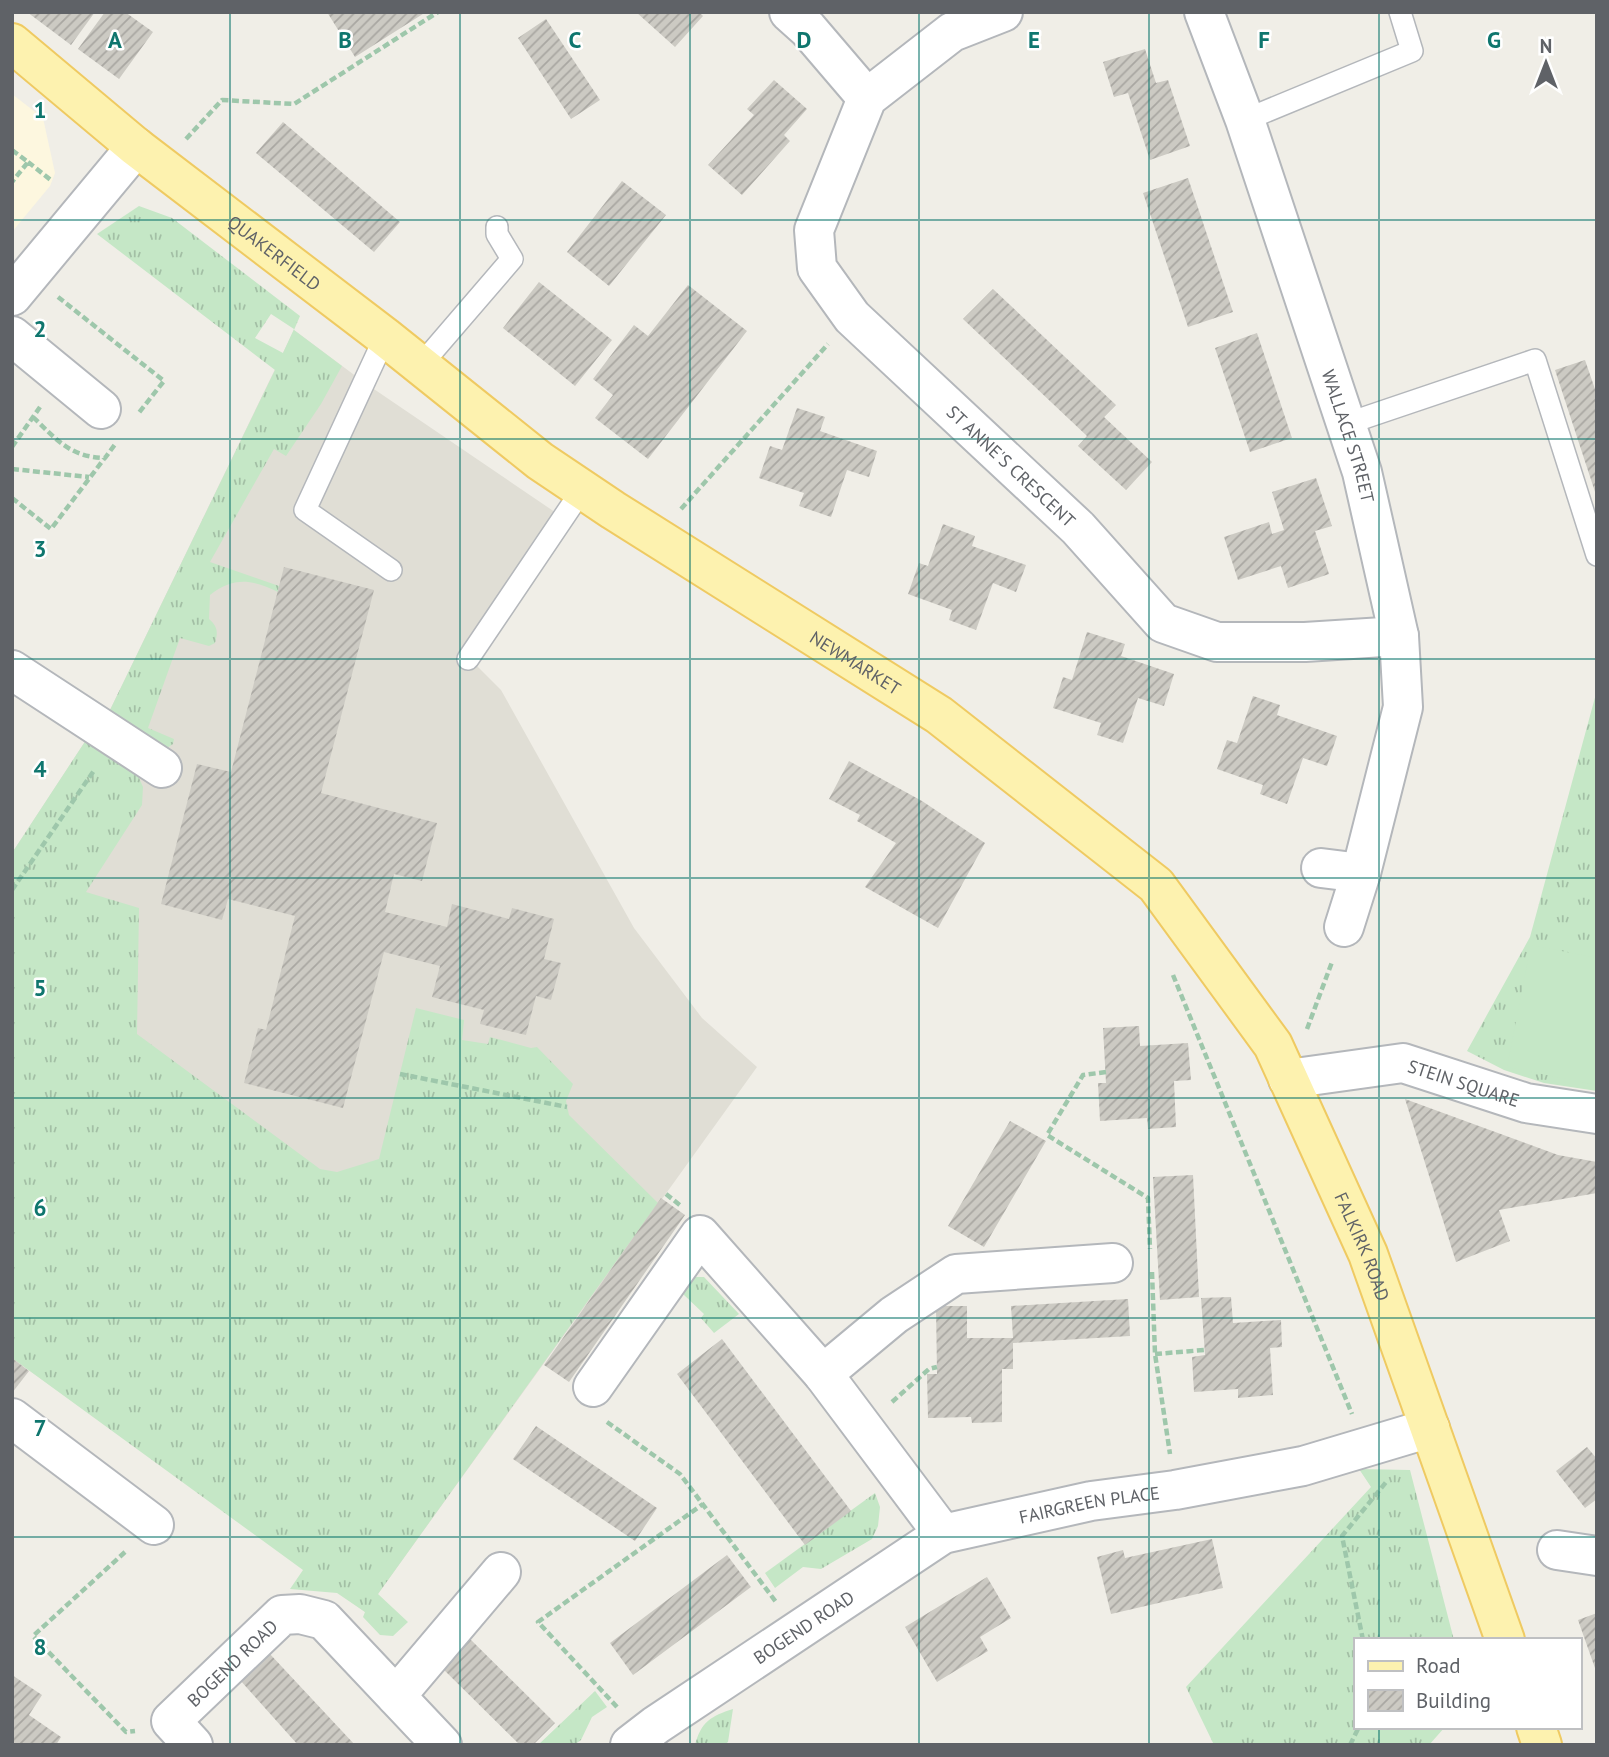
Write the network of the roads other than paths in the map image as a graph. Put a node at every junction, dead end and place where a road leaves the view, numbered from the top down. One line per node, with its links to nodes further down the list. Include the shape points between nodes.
1 (789, 12): 6 (street)
2 (1003, 12): 6 (street, via 953,32)
3 (1204, 12): 7 (street, WALLACE STREET)
4 (1401, 12): 7 (lane, via 1412,51)
5 (12, 43): 8 (main road, QUAKERFIELD)
6 (867, 98): 20 (street, ST ANNE'S CRESCENT, via 814,230 817,268 852,317 1078,528 1163,623 1217,642)
7 (1245, 120): 15 (street, WALLACE STREET)
8 (149, 156): 10 (street); 12 (main road, QUAKERFIELD)
9 (497, 227): 13 (lane, via 512,259)
10 (12, 296)
11 (12, 337): 14 (street)
12 (384, 337): 13 (main road, QUAKERFIELD); 19 (lane, via 305,510)
13 (420, 366): 16 (main road, QUAKERFIELD)
14 (101, 410)
15 (1346, 424): 18 (lane, via 1535,360); 20 (street, WALLACE STREET, via 1362,472)
16 (541, 461): 17 (main road, NEWMARKET)
17 (582, 490): 21 (lane); 26 (main road, NEWMARKET, via 939,715)
18 (1597, 555)
19 (391, 570)
20 (1399, 636): 25 (street, WALLACE STREET, via 1403,707)
21 (468, 659)
22 (12, 670): 23 (street)
23 (162, 768)
24 (1321, 868): 25 (street)
25 (1361, 873): 27 (street, WALLACE STREET)
26 (1156, 885): 28 (main road, FALKIRK ROAD, via 1273,1045)
27 (1344, 928)
28 (1288, 1079): 29 (street, STEIN SQUARE, via 1403,1063 1526,1103); 33 (main road, FALKIRK ROAD, via 1368,1254)
29 (1597, 1114)
30 (1113, 1263): 31 (street, via 956,1274 894,1315)
31 (823, 1374): 32 (street, via 700,1235); 36 (street)
32 (593, 1387)
33 (1430, 1428): 36 (street, FAIRGREEN PLACE, via 1303,1466 1091,1501); 40 (main road, FALKIRK ROAD)
34 (19, 1435): 35 (street)
35 (154, 1525)
36 (943, 1534): 43 (street, BOGEND ROAD)
37 (1557, 1550): 38 (street)
38 (1597, 1556)
39 (501, 1572): 41 (street)
40 (1504, 1638)
41 (396, 1696): 42 (street, BOGEND ROAD, via 324,1620 282,1615); 44 (street, BOGEND ROAD)
42 (182, 1733)
43 (649, 1737)
44 (442, 1745)

